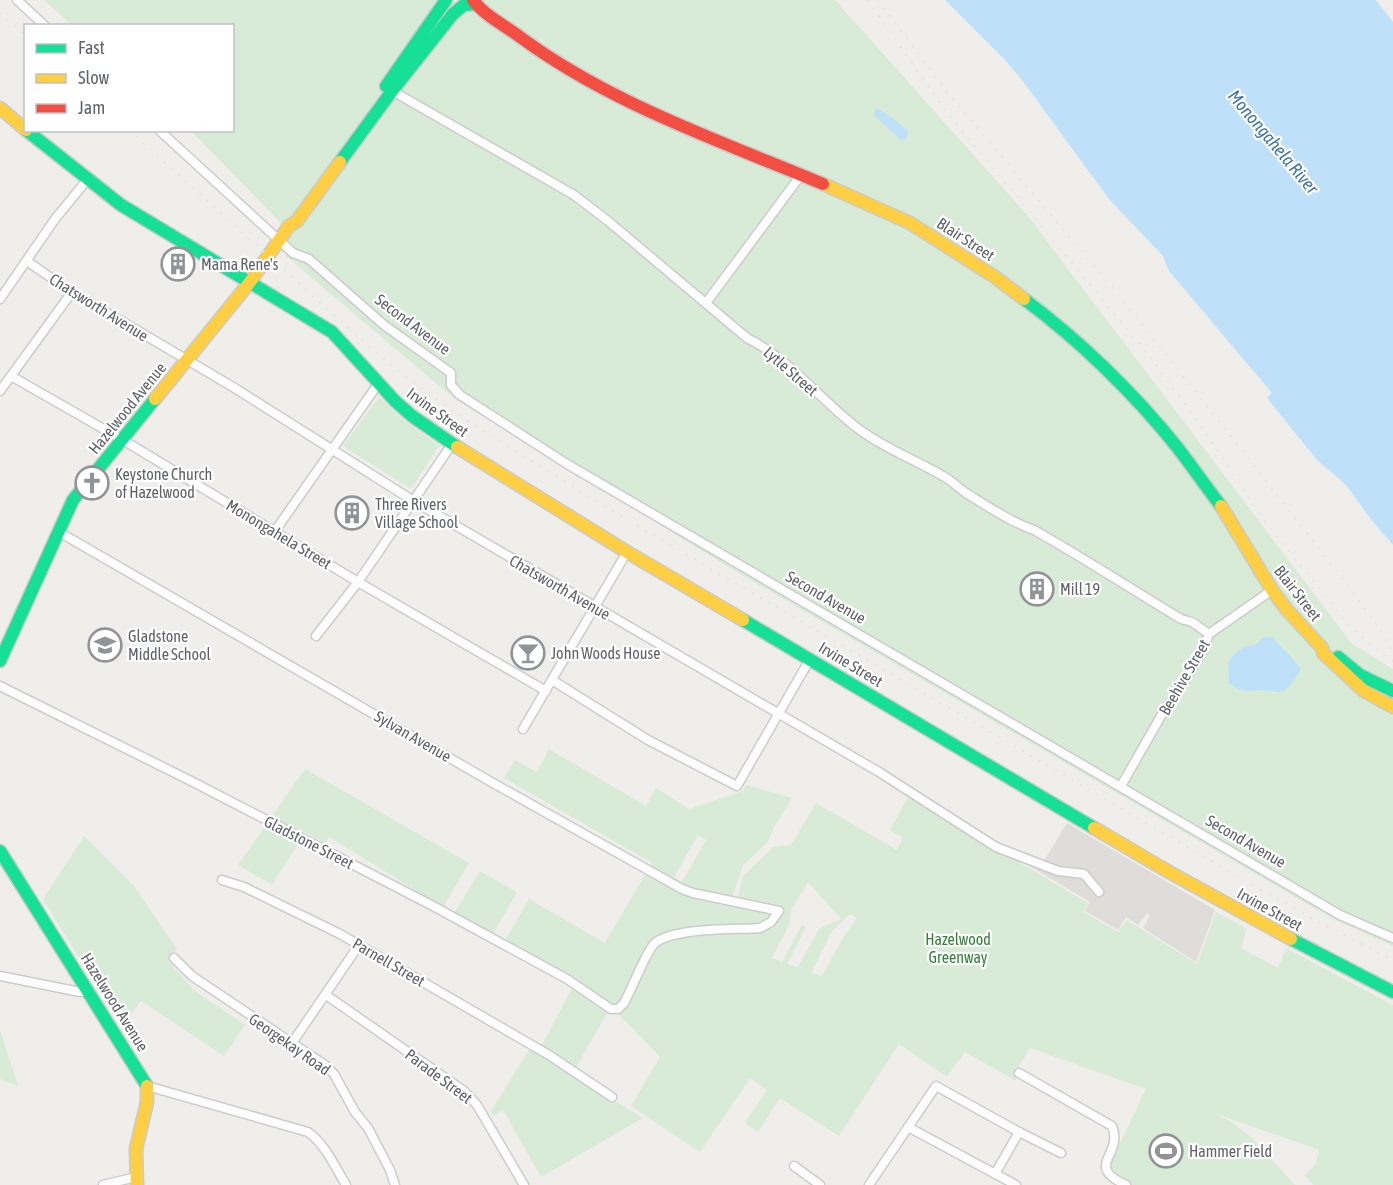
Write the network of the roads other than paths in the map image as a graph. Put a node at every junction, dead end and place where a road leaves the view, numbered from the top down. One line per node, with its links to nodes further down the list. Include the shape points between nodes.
1 (18, 0): 4 (street)
2 (446, 0): 5 (main road, Hazelwood Avenue)
3 (471, 3): 5 (main road, Hazelwood Avenue, via 453,14); 10 (main road, Blair Street, via 569,70 621,99)
4 (43, 24)
5 (389, 89): 12 (main road, Hazelwood Avenue, via 291,217 291,224); 17 (street, Lytle Street, via 574,195)
6 (0, 108): 7 (main road)
7 (24, 128)
8 (28, 132): 11 (main road)
9 (161, 132): 12 (street, Second Avenue)
10 (801, 175): 17 (street); 30 (main road, Blair Street, via 910,223 995,277 1055,322 1135,399 1176,446 1222,508)
11 (87, 180): 13 (street); 14 (main road, via 137,216)
12 (279, 240): 14 (main road, Hazelwood Avenue); 44 (street, Second Avenue, via 293,253 309,259 384,325 451,373 451,384 460,395 567,464)
13 (28, 262): 15 (street, Chatsworth Avenue); 16 (street)
14 (250, 282): 18 (main road, Hazelwood Avenue); 20 (main road, Irvine Street, via 321,324 343,342)
15 (72, 292): 18 (street, Chatsworth Avenue); 19 (street)
16 (0, 299)
17 (706, 303): 32 (street, Lytle Street, via 747,338 761,344 861,430)
18 (187, 361): 22 (main road, Hazelwood Avenue); 24 (street, Chatsworth Avenue)
19 (11, 376): 21 (street); 22 (street, Monongahela Street)
20 (378, 384): 23 (main road, Irvine Street, via 412,416); 24 (street)
21 (0, 391)
22 (123, 440): 26 (street, Monongahela Street); 27 (main road, Hazelwood Avenue, via 73,500)
23 (452, 444): 25 (street); 28 (main road, Irvine Street)
24 (331, 450): 25 (street, Chatsworth Avenue); 26 (street)
25 (412, 500): 29 (street); 31 (street, Chatsworth Avenue)
26 (275, 531): 29 (street, Monongahela Street)
27 (59, 532): 36 (main road, Hazelwood Avenue); 55 (street, Sylvan Avenue, via 681,889 778,911 771,922 760,928 682,933 662,939 652,946 624,1003 618,1010)
28 (627, 552): 31 (street); 35 (main road, Irvine Street)
29 (358, 582): 33 (street); 39 (street, Monongahela Street)
30 (1272, 590): 32 (street, Beehive Street); 34 (main road, Blair Street)
31 (595, 607): 37 (street); 42 (street, Chatsworth Avenue)
32 (1209, 634): 44 (street, Beehive Street, via 1202,652)
33 (316, 636)
34 (1322, 648): 40 (main road, Blair Street, via 1360,675); 41 (main road, Blair Street, via 1360,688)
35 (810, 659): 42 (street); 53 (main road, Irvine Street, via 1169,872)
36 (0, 661)
37 (552, 680): 39 (street); 42 (street, via 648,740 736,786)
38 (0, 686): 55 (street, Gladstone Street, via 434,906 567,979)
39 (546, 691): 43 (street)
40 (1393, 691)
41 (1393, 706)
42 (779, 714): 47 (street, Chatsworth Avenue, via 879,772 996,848 1058,872 1084,874)
43 (523, 729)
44 (1120, 786): 48 (street, Second Avenue, via 1340,915)
45 (0, 851): 52 (main road, Hazelwood Avenue)
46 (222, 880): 49 (street, Parnell Street, via 244,887)
47 (1099, 892)
48 (1393, 938)
49 (359, 945): 54 (street); 59 (street, Parnell Street, via 549,1055)
50 (174, 958): 56 (street, Georgekay Road, via 192,976)
51 (0, 976): 52 (street)
52 (88, 991): 58 (main road, Hazelwood Avenue)
53 (1393, 992)
54 (326, 995): 56 (street); 69 (street, Parade Street, via 464,1091 477,1105)
55 (611, 1009)
56 (292, 1043): 68 (street, Georgekay Road, via 334,1074 377,1144)
57 (1019, 1073): 73 (street, via 1112,1126 1116,1139 1105,1166 1111,1178)
58 (147, 1086): 65 (main road, via 136,1149); 67 (street, via 308,1132 325,1150)
59 (612, 1097)
60 (908, 1127): 61 (street, via 936,1086); 64 (street); 71 (street)
61 (1019, 1132): 62 (street); 64 (street)
62 (1060, 1153)
63 (794, 1166): 70 (street)
64 (995, 1174): 72 (street)
65 (137, 1181): 66 (street)
66 (103, 1185)
67 (345, 1185)
68 (395, 1185)
69 (524, 1185)
70 (820, 1185)
71 (869, 1185)
72 (1016, 1185)
73 (1126, 1185)

